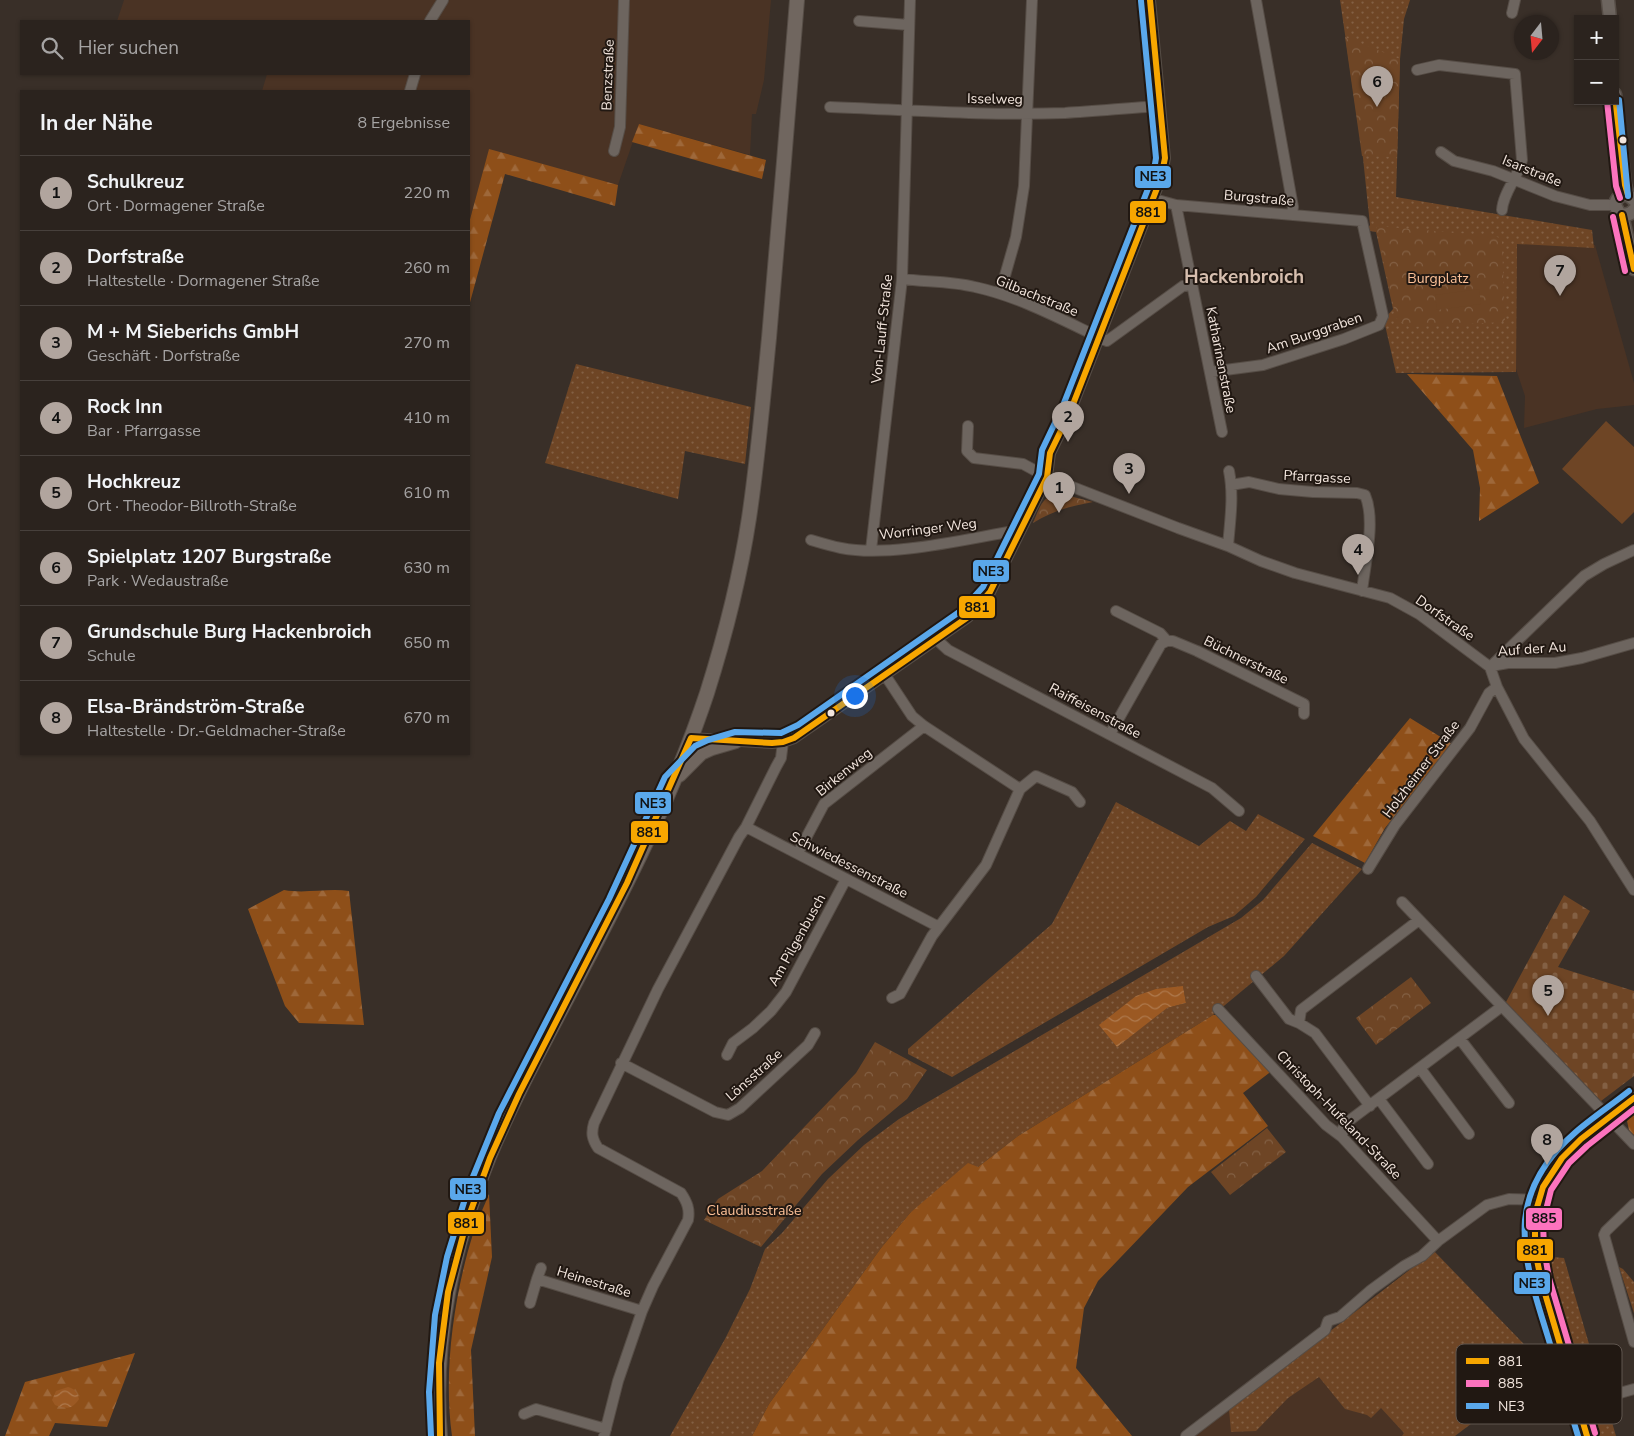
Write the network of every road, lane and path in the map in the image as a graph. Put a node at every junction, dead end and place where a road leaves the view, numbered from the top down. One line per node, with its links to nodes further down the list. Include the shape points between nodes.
1 (443, 0): 14 (street)
2 (624, 0): 26 (street, Benzstraße, via 620,127)
3 (797, 0): 63 (main road, via 775,269 750,514 721,647)
4 (910, 0): 16 (street, Von-Lauff-Straße)
5 (1032, 0): 25 (street)
6 (1150, 0): 22 (street)
7 (1256, 0): 33 (street)
8 (1516, 0): 11 (street)
9 (1602, 0): 12 (street)
10 (1608, 0): 13 (street)
11 (1512, 13)
12 (1604, 15)
13 (1610, 15)
14 (431, 20)
15 (859, 21): 16 (street)
16 (909, 25): 24 (street, Von-Lauff-Straße)
17 (1417, 70): 28 (street, via 1439,64 1515,74 1522,160)
18 (415, 75): 19 (street)
19 (410, 90)
20 (1611, 105): 31 (street)
21 (1616, 105): 31 (street)
22 (1160, 106): 25 (street, Isselweg); 29 (street, via 1164,168)
23 (830, 107): 24 (street, Isselweg)
24 (906, 110): 25 (street, Isselweg); 37 (street, Von-Lauff-Straße)
25 (1027, 113): 39 (street, via 1023,195 1016,237)
26 (614, 151)
27 (1441, 152): 28 (street, Isarstraße, via 1454,161)
28 (1515, 180): 31 (street, Isarstraße, via 1572,201 1590,205); 32 (street)
29 (1154, 199): 30 (street, Burgstraße); 40 (street)
30 (1176, 205): 33 (street, Burgstraße); 38 (street, Katharinenstraße)
31 (1626, 205): 35 (street); 36 (street)
32 (1502, 210)
33 (1292, 215): 34 (street, Burgstraße)
34 (1362, 221): 41 (street, Am Burggraben, via 1383,316 1379,325 1263,365)
35 (1634, 241)
36 (1634, 269)
37 (902, 280): 39 (street, Gilbachstraße, via 973,286); 50 (street, Von-Lauff-Straße)
38 (1192, 284): 40 (street, via 1183,286 1107,341); 41 (street, Katharinenstraße)
39 (1000, 293): 40 (street, Gilbachstraße)
40 (1099, 338): 45 (street, via 1050,453)
41 (1210, 372): 43 (street, Katharinenstraße)
42 (968, 426): 45 (street, Dorfstraße, via 967,451 970,456 1024,464)
43 (1222, 432)
44 (1229, 471): 46 (street)
45 (1047, 477): 47 (street); 49 (street, Dorfstraße)
46 (1232, 484): 49 (street); 52 (street, Pfarrgasse, via 1248,482 1279,489 1365,495 1368,542)
47 (1020, 530): 50 (street, Worringer Weg, via 898,549); 54 (street, via 990,592 968,617)
48 (811, 540): 50 (street, Worringer Weg, via 842,548)
49 (1228, 546): 52 (street, Dorfstraße, via 1261,561)
50 (871, 550)
51 (1634, 550): 57 (street, via 1584,576)
52 (1362, 591): 57 (street, Dorfstraße, via 1390,598 1419,614)
53 (1116, 611): 55 (street, Büchnerstraße, via 1160,633)
54 (936, 639): 58 (street); 62 (street, Raiffeisenstraße, via 948,650)
55 (1166, 641): 60 (street, Büchnerstraße, via 1197,651 1304,704); 62 (street, via 1161,644)
56 (1634, 643): 57 (street, Auf der Au, via 1555,663 1508,663)
57 (1490, 667): 59 (street)
58 (885, 675): 61 (street, via 912,716); 65 (street, via 802,733)
59 (1497, 687): 72 (street, Holzheimer Straße, via 1489,693 1470,728 1395,825); 74 (street, via 1524,739 1590,821)
60 (1304, 714)
61 (924, 726): 67 (street); 71 (street, Birkenweg, via 824,804)
62 (1110, 734): 69 (street, Raiffeisenstraße, via 1212,788)
63 (691, 738): 64 (street); 66 (main road)
64 (736, 741): 65 (street); 66 (main road, via 701,753)
65 (783, 742): 70 (street, via 781,758)
66 (674, 781): 108 (main road, via 617,903 507,1117 476,1192 455,1260 444,1317 439,1383)
67 (1020, 789): 68 (street, via 1036,776 1072,792); 77 (street, via 986,864)
68 (1080, 802)
69 (1239, 811)
70 (746, 827): 71 (street, Schwiedessenstraße); 86 (street)
71 (798, 853): 73 (street, Schwiedessenstraße)
72 (1368, 869)
73 (846, 879): 77 (street, Schwiedessenstraße); 85 (street, Am Pilgenbusch, via 786,992 771,1011 734,1043)
74 (1634, 890)
75 (1402, 902): 76 (street)
76 (1419, 920): 80 (street); 82 (street, via 1301,1010)
77 (939, 927): 79 (street, via 900,994)
78 (1256, 976): 82 (street, via 1289,1019)
79 (892, 998)
80 (1501, 1007): 84 (street); 92 (street)
81 (1218, 1008): 94 (street, Christoph-Hufeland-Straße, via 1326,1125)
82 (1299, 1023): 91 (street, via 1315,1033)
83 (815, 1033): 86 (street, Lönsstraße, via 808,1045 740,1108 728,1115 715,1112)
84 (1460, 1039): 87 (street); 90 (street)
85 (727, 1055)
86 (621, 1063): 103 (street, via 594,1123 593,1140 598,1148 613,1157 682,1192 689,1210 688,1220)
87 (1420, 1068): 89 (street); 93 (street)
88 (1634, 1098): 92 (street)
89 (1379, 1099): 91 (street); 96 (street)
90 (1509, 1103)
91 (1370, 1106): 94 (street, via 1346,1124)
92 (1609, 1117): 95 (street); 97 (street, via 1566,1153 1549,1176)
93 (1469, 1134)
94 (1342, 1137): 99 (street, Christoph-Hufeland-Straße)
95 (1634, 1144)
96 (1428, 1164)
97 (1538, 1200): 99 (street, via 1508,1199 1487,1205); 105 (street, via 1534,1232 1539,1270)
98 (1634, 1204): 104 (street, via 1604,1235)
99 (1438, 1241): 109 (street, via 1340,1317 1328,1321 1325,1330)
100 (541, 1268): 101 (street, Heinestraße)
101 (537, 1278): 102 (street, Heinestraße); 103 (street, Heinestraße)
102 (530, 1303)
103 (642, 1311): 107 (street, via 618,1381)
104 (1634, 1342)
105 (1559, 1344)
106 (524, 1414): 107 (street, via 536,1409)
107 (605, 1433)
108 (440, 1436)
109 (1186, 1436)

